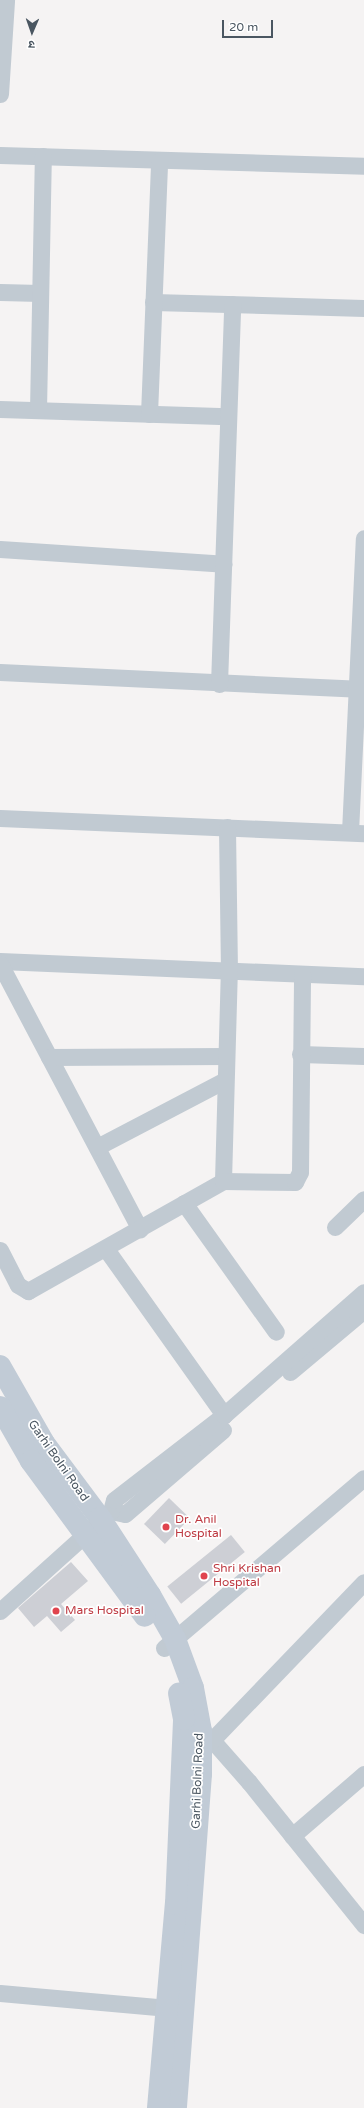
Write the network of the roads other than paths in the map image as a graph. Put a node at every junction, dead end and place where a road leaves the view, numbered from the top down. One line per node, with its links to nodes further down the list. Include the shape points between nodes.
1 (6, 0): 2 (street)
2 (0, 94)
3 (0, 155): 4 (street)
4 (43, 156): 5 (street); 8 (street)
5 (159, 161): 6 (street); 9 (street)
6 (364, 166)
7 (0, 292): 8 (street)
8 (40, 294): 13 (street)
9 (153, 302): 10 (street); 14 (street)
10 (232, 304): 11 (street); 15 (street)
11 (364, 308)
12 (0, 409): 13 (street)
13 (38, 410): 14 (street)
14 (149, 414): 15 (street)
15 (227, 416): 18 (street)
16 (364, 538): 19 (street)
17 (0, 549): 18 (street)
18 (223, 564): 21 (street)
19 (363, 584): 22 (street)
20 (0, 672): 21 (street)
21 (219, 684): 22 (street)
22 (358, 689): 25 (street)
23 (0, 818): 24 (street)
24 (227, 827): 25 (street); 28 (street)
25 (357, 833)
26 (0, 961): 28 (street)
27 (0, 964): 34 (street)
28 (229, 971): 29 (street); 32 (street)
29 (302, 974): 30 (street); 31 (street)
30 (364, 976)
31 (300, 1054): 33 (street); 37 (street, via 298,1178 289,1184)
32 (226, 1056): 34 (street); 35 (street)
33 (364, 1056)
34 (50, 1058): 36 (street)
35 (226, 1080): 36 (street); 37 (street)
36 (97, 1148): 41 (street)
37 (223, 1181): 39 (street)
38 (364, 1199): 40 (street)
39 (184, 1203): 41 (street); 46 (street)
40 (335, 1227)
41 (140, 1229): 42 (street)
42 (106, 1249): 43 (street, via 28,1291 18,1285); 49 (street)
43 (0, 1250)
44 (364, 1292): 49 (street)
45 (364, 1310): 51 (street, via 125,1514)
46 (276, 1332)
47 (0, 1366): 51 (main road, Garhi Bolni Road, via 44,1443)
48 (0, 1407): 51 (main road, Garhi Bolni Road, via 31,1462)
49 (224, 1415): 51 (street, via 114,1500)
50 (364, 1478): 54 (street)
51 (99, 1520): 53 (street); 54 (main road, Garhi Bolni Road, via 126,1585)
52 (364, 1582): 55 (street)
53 (0, 1611)
54 (170, 1644): 55 (main road, Garhi Bolni Road)
55 (199, 1730): 57 (street); 60 (main road, Garhi Bolni Road)
56 (364, 1774): 57 (street)
57 (292, 1836): 58 (street)
58 (364, 1925)
59 (0, 1992): 60 (street)
60 (175, 2008): 61 (main road, Garhi Bolni Road); 62 (main road, Garhi Bolni Road)
61 (158, 2108)
62 (176, 2108)

